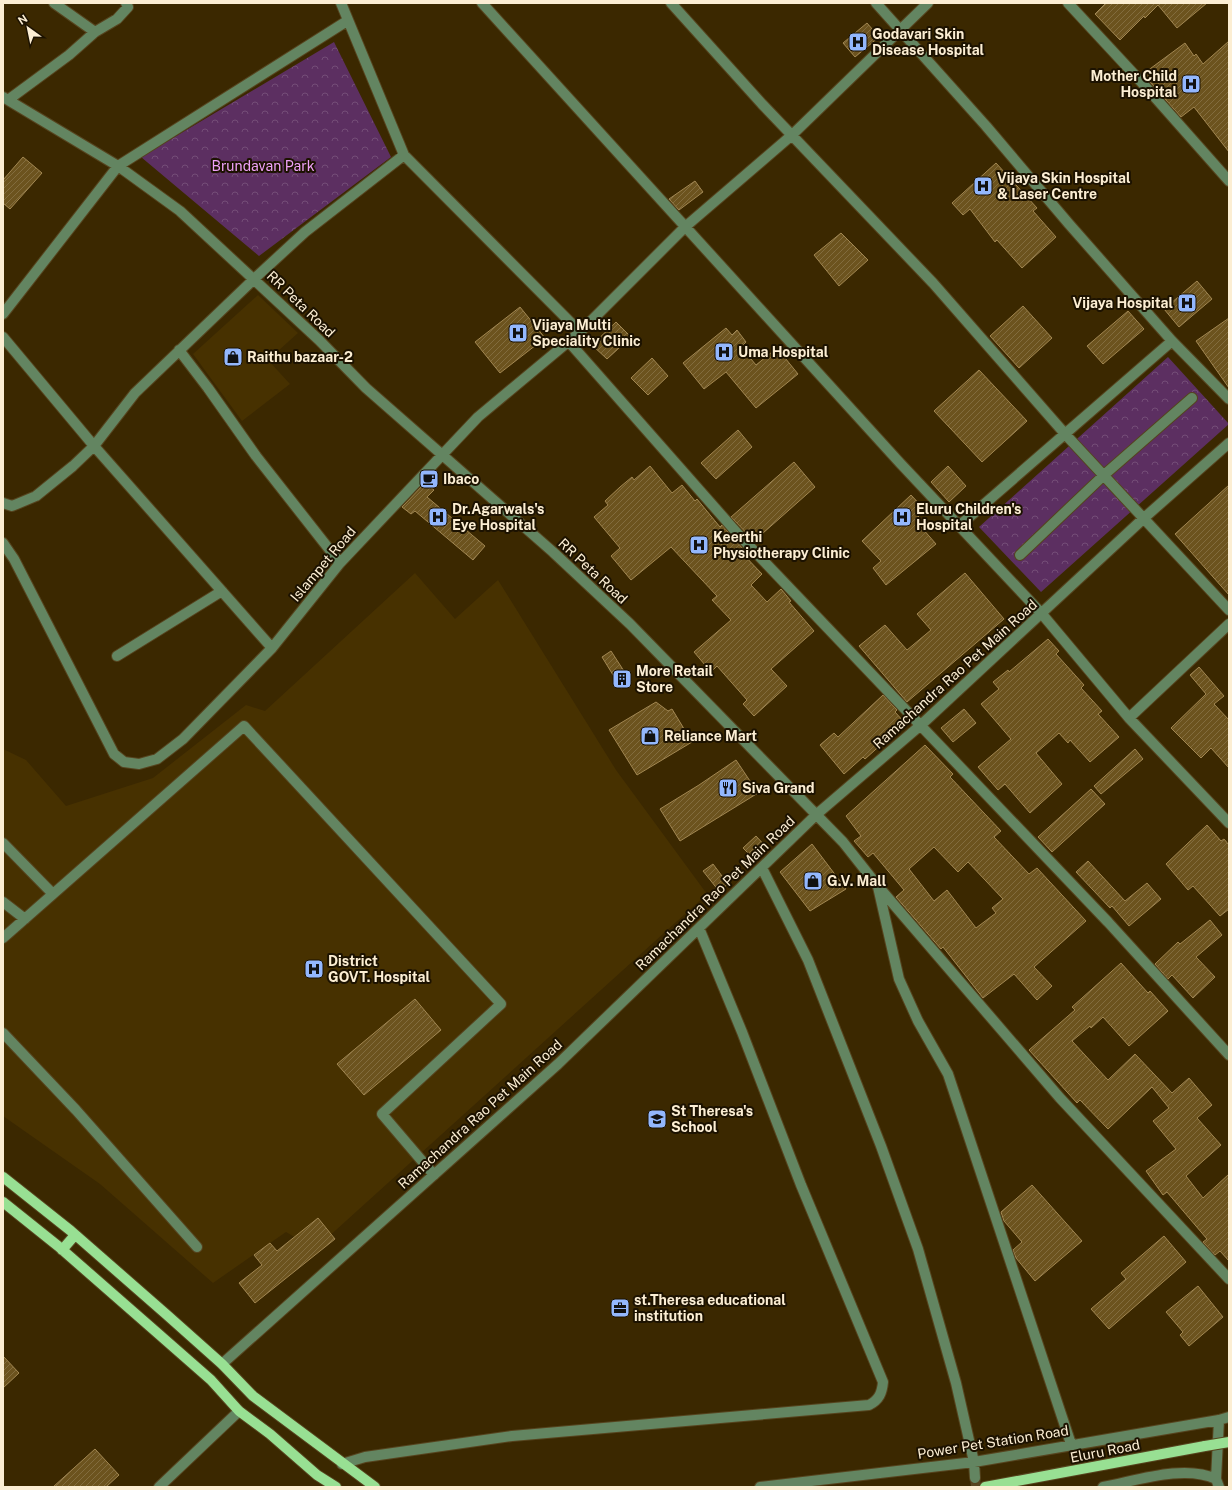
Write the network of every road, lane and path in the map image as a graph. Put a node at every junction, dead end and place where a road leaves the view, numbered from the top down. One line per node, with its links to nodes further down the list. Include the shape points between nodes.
1 (54, 3): 11 (street)
2 (341, 3): 9 (street)
3 (482, 3): 17 (street)
4 (671, 3): 13 (street)
5 (876, 3): 10 (street)
6 (928, 3): 10 (street, Islampet Road)
7 (1068, 3): 16 (street)
8 (130, 4): 11 (street, via 118,19)
9 (347, 21): 14 (street); 15 (street)
10 (900, 30): 13 (street, Islampet Road); 22 (street)
11 (95, 32): 12 (street, via 69,55)
12 (5, 99): 15 (street, RR Peta Road)
13 (792, 134): 17 (street, Islampet Road); 27 (street, via 933,283)
14 (404, 155): 18 (street, via 305,232); 20 (street)
15 (118, 166): 18 (street, RR Peta Road, via 180,211); 19 (street)
16 (1229, 182)
17 (685, 227): 20 (street, Islampet Road); 34 (street)
18 (254, 279): 24 (street); 30 (street, RR Peta Road, via 366,388)
19 (3, 314)
20 (580, 332): 23 (street, Islampet Road)
21 (3, 337): 29 (street)
22 (1172, 340): 26 (street); 27 (street)
23 (569, 342): 30 (street, Islampet Road, via 478,417); 45 (street, via 738,534)
24 (179, 350): 29 (street, via 135,393); 37 (street, via 256,456)
25 (1192, 398): 31 (street)
26 (1229, 399)
27 (1066, 435): 31 (street); 34 (street)
28 (1229, 443): 33 (street, Ramachandra Rao Pet Main Road)
29 (94, 446): 32 (street, via 36,496 12,506); 38 (street)
30 (442, 455): 37 (street, Islampet Road); 46 (street, RR Peta Road, via 553,552 630,624)
31 (1104, 475): 33 (street); 36 (street)
32 (3, 503)
33 (1144, 518): 39 (street); 40 (street, Ramachandra Rao Pet Main Road)
34 (959, 526): 40 (street)
35 (3, 543): 42 (street, Islampet Road, via 18,566 114,754 124,762 139,764 157,759 183,739)
36 (1020, 555)
37 (340, 563): 42 (street, Islampet Road)
38 (222, 591): 42 (street); 43 (street)
39 (1229, 610)
40 (1042, 614): 44 (street); 45 (street, Ramachandra Rao Pet Main Road)
41 (1229, 624): 44 (street)
42 (272, 648)
43 (117, 656)
44 (1129, 718): 47 (street)
45 (922, 724): 46 (street, Ramachandra Rao Pet Main Road); 57 (street)
46 (817, 814): 49 (street, Ramachandra Rao Pet Main Road); 50 (street, RR Peta Road, via 844,842)
47 (1229, 823)
48 (3, 843): 51 (street)
49 (762, 868): 54 (street, Ramachandra Rao Pet Main Road); 70 (street, via 808,960 894,1183 920,1256 956,1383)
50 (877, 885): 64 (street, RR Peta Road, via 1060,1098); 69 (street, via 899,978 918,1021 948,1074)
51 (53, 894): 53 (street); 58 (street, via 244,726 501,1004 382,1114)
52 (3, 902): 53 (street)
53 (25, 919): 55 (street)
54 (698, 928): 58 (street, Ramachandra Rao Pet Main Road, via 558,1064); 71 (street, via 883,1382 882,1392 876,1402 869,1406 512,1436 364,1457)
55 (3, 938)
56 (3, 1033): 62 (street, via 76,1110)
57 (1229, 1055)
58 (434, 1175): 65 (street, Ramachandra Rao Pet Main Road)
59 (3, 1177): 61 (main road)
60 (3, 1202): 63 (main road)
61 (75, 1235): 63 (main road); 65 (main road)
62 (197, 1247)
63 (62, 1250): 66 (main road, via 211,1380)
64 (1229, 1280)
65 (222, 1364): 71 (main road, via 253,1396)
66 (239, 1411): 74 (street); 75 (main road, via 317,1475)
67 (1224, 1419): 69 (street, Power Pet Station Road); 73 (street)
68 (1229, 1442): 78 (main road, Eluru Road, bridge)
69 (1071, 1444): 70 (street, Power Pet Station Road)
70 (974, 1462): 72 (street); 77 (street, Power Pet Station Road)
71 (342, 1464): 76 (main road)
72 (975, 1478)
73 (1217, 1483): 79 (street, via 1196,1473 1185,1472)
74 (160, 1487)
75 (336, 1487)
76 (374, 1487)
77 (760, 1487)
78 (985, 1487)
79 (1103, 1487)

